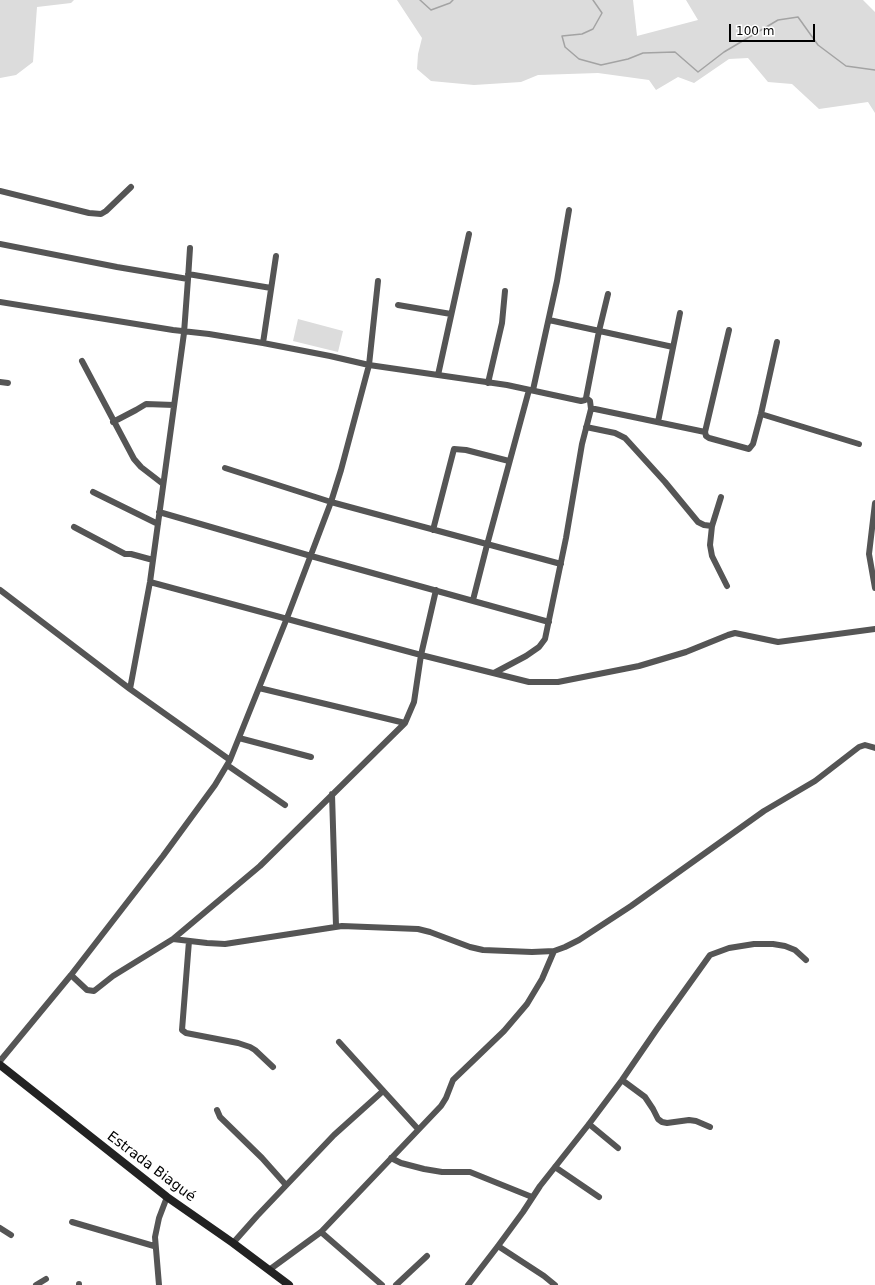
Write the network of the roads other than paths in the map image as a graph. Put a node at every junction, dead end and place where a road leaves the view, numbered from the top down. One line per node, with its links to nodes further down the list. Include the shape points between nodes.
1 (131, 186): 2 (street, via 101,214)
2 (0, 191)
3 (569, 210): 17 (street)
4 (469, 234): 16 (street)
5 (0, 244): 8 (street, via 117,267)
6 (190, 248): 8 (street)
7 (276, 256): 10 (street)
8 (188, 276): 10 (street); 19 (street)
9 (378, 281): 25 (street)
10 (270, 288): 22 (street)
11 (505, 291): 29 (street, via 502,323)
12 (608, 294): 20 (street)
13 (0, 302): 19 (street)
14 (398, 305): 16 (street)
15 (680, 313): 23 (street)
16 (451, 314): 26 (street)
17 (549, 320): 20 (street); 30 (street)
18 (730, 330): 38 (street)
19 (184, 331): 22 (street); 32 (street)
20 (599, 331): 23 (street); 31 (street)
21 (777, 342): 34 (street)
22 (263, 343): 25 (street)
23 (673, 347): 36 (street)
24 (82, 361): 35 (street)
25 (369, 365): 26 (street); 45 (street)
26 (438, 375): 29 (street)
27 (0, 382): 28 (street)
28 (8, 383)
29 (488, 383): 30 (street)
30 (531, 390): 31 (street, via 575,400); 40 (street)
31 (586, 398): 33 (street, via 590,401)
32 (174, 405): 35 (street, via 146,404); 42 (street)
33 (591, 409): 36 (street); 37 (street)
34 (761, 414): 38 (street, via 753,444 749,448 709,438); 39 (street)
35 (113, 422): 42 (street, via 138,464)
36 (658, 422): 38 (street)
37 (586, 426): 50 (street, via 625,438 698,522); 56 (street)
38 (705, 432)
39 (859, 444)
40 (509, 460): 52 (street, via 454,449); 53 (street)
41 (225, 468): 45 (street)
42 (162, 484): 47 (street)
43 (93, 492): 49 (street)
44 (721, 497): 50 (street)
45 (332, 502): 52 (street); 54 (street)
46 (875, 503): 48 (street)
47 (159, 512): 49 (street); 54 (street)
48 (874, 522): 59 (street, via 869,554)
49 (158, 524): 55 (street)
50 (712, 526): 58 (street, via 712,556)
51 (74, 527): 55 (street, via 125,554)
52 (433, 530): 53 (street)
53 (487, 544): 56 (street); 62 (street)
54 (311, 556): 61 (street); 63 (street)
55 (153, 560): 57 (street)
56 (561, 564): 64 (street)
57 (150, 582): 63 (street); 69 (street)
58 (727, 586)
59 (875, 588)
60 (0, 590): 69 (street)
61 (436, 590): 62 (street); 66 (street)
62 (473, 600): 64 (street)
63 (287, 618): 66 (street); 68 (street)
64 (549, 622): 67 (street, via 545,639 539,647)
65 (875, 629): 67 (street, via 778,642 728,635 648,664 558,682 529,682)
66 (421, 654): 67 (street); 70 (street, via 414,702)
67 (494, 673)
68 (259, 688): 70 (street); 71 (street)
69 (130, 689): 74 (street)
70 (405, 723): 75 (street)
71 (239, 738): 73 (street); 74 (street)
72 (875, 748): 80 (street, via 859,746 815,781 764,811 631,906 579,940)
73 (311, 757)
74 (228, 763): 76 (street); 82 (street, via 204,802)
75 (332, 794): 77 (street); 78 (street, via 260,866)
76 (285, 805)
77 (336, 926): 79 (street, via 236,943); 80 (street, via 418,929 483,950)
78 (173, 939): 79 (street); 82 (street, via 113,976 94,991 87,990)
79 (189, 941): 86 (street, via 182,1030 250,1047)
80 (554, 951): 92 (street, via 542,979 527,1004 482,1054 457,1076 441,1106)
81 (806, 960): 87 (street, via 795,950 773,944 729,948 710,955)
82 (71, 975): 84 (street)
83 (339, 1042): 88 (street)
84 (0, 1061)
85 (0, 1065): 97 (main road, Estrada Biagué)
86 (273, 1067)
87 (622, 1080): 90 (street); 91 (street, via 644,1097 662,1122 689,1120)
88 (383, 1091): 92 (street); 96 (street, via 334,1135)
89 (217, 1110): 96 (street, via 220,1117)
90 (589, 1124): 93 (street); 95 (street)
91 (710, 1127)
92 (418, 1129): 94 (street)
93 (618, 1148)
94 (391, 1158): 98 (street, via 424,1169 470,1172); 102 (street)
95 (555, 1167): 98 (street); 99 (street)
96 (286, 1185): 104 (street)
97 (167, 1197): 104 (main road, Estrada Biagué); 105 (street, via 157,1224)
98 (532, 1197): 106 (street)
99 (599, 1197)
100 (72, 1222): 105 (street)
101 (0, 1228): 103 (street)
102 (321, 1232): 108 (street); 113 (street)
103 (11, 1235)
104 (233, 1243): 108 (main road, Estrada Biagué)
105 (154, 1246): 111 (street)
106 (498, 1246): 115 (street); 116 (street)
107 (427, 1256): 114 (street)
108 (269, 1270): 112 (main road, Estrada Biagué)
109 (46, 1279): 110 (street)
110 (36, 1285)
111 (158, 1285)
112 (289, 1285)
113 (382, 1285)
114 (396, 1285)
115 (468, 1285)
116 (555, 1285)

